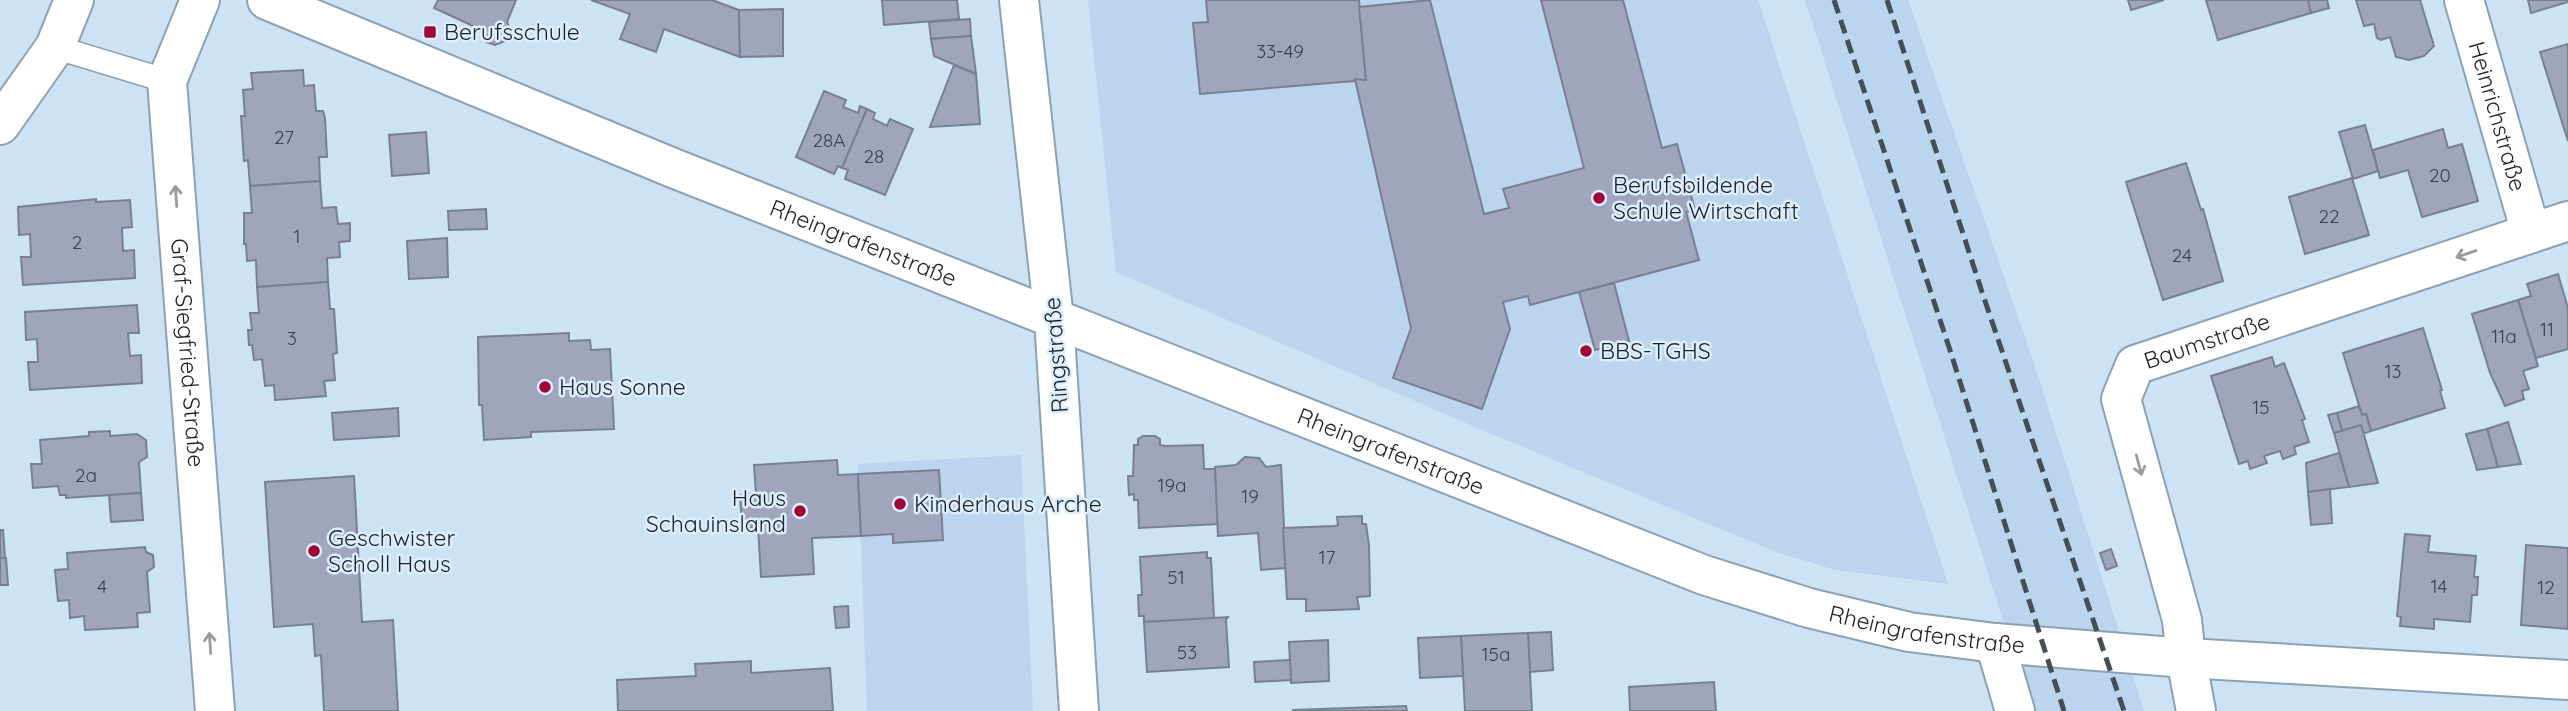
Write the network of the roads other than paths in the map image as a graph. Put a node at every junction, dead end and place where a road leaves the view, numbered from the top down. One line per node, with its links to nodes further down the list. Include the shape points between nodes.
1 (74, 0): 6 (street)
2 (200, 0): 7 (street, Graf-Siegfried-Straße)
3 (267, 0): 11 (street, Rheingrafenstraße)
4 (1018, 0): 11 (street, Ringstraße)
5 (2464, 0): 10 (street, Heinrichstraße)
6 (55, 47): 7 (lane); 8 (street)
7 (167, 82): 15 (street, Graf-Siegfried-Straße, one-way to 7)
8 (0, 125)
9 (2568, 221): 10 (street, Baumstraße)
10 (2531, 233): 13 (street, Baumstraße, one-way to 13, via 2135,365 2121,399 2182,620)
11 (1054, 319): 12 (street, Rheingrafenstraße, via 1739,587 1909,632); 16 (street, Ringstraße)
12 (1995, 643): 13 (street, Rheingrafenstraße); 17 (street)
13 (2186, 658): 14 (street, Rheingrafenstraße); 18 (street, Baumstraße)
14 (2568, 680)
15 (215, 711)
16 (1079, 711)
17 (2015, 711)
18 (2196, 711)

